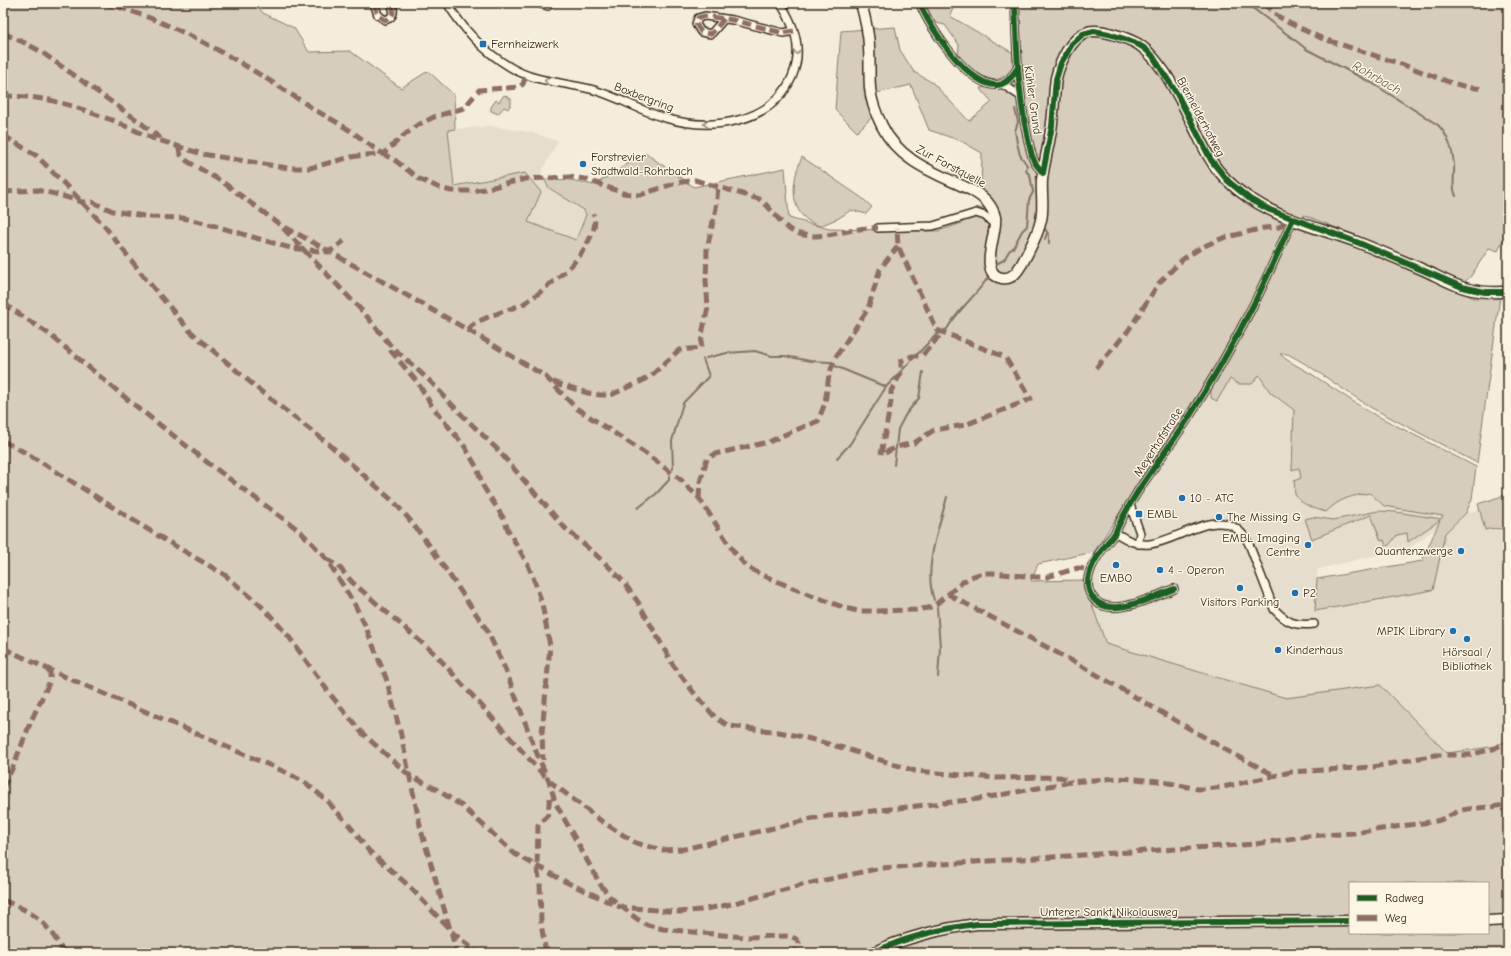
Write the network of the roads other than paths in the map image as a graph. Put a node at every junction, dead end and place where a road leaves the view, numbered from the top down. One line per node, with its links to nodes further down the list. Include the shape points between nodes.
1 (374, 3): 2 (street, via 378,15 385,20 393,14)
2 (391, 3)
3 (447, 3): 11 (street, Boxbergring, one-way to 3, via 797,44 795,67 787,88 774,102 763,111 743,119 713,124 695,123 662,118 594,90 540,80 520,73 482,47 465,29)
4 (537, 3): 9 (street)
5 (780, 3): 11 (street, Boxbergring)
6 (861, 3): 17 (street, Zur Forstquelle, via 869,45 872,100 886,134 895,146 914,162 984,198 993,210)
7 (920, 3): 13 (street, via 933,29 954,57 985,83)
8 (1015, 3): 12 (street, Kühler Grund)
9 (548, 6)
10 (724, 19): 11 (street, via 783,33)
11 (794, 31)
12 (1017, 69): 13 (street); 14 (street, Kühler Grund)
13 (1002, 84): 14 (street)
14 (1020, 95): 15 (street, Kühler Grund, via 1032,156)
15 (1043, 173): 16 (street, Bierhelderhofweg, via 1059,68 1068,50 1078,38 1090,32 1100,32 1129,40 1147,51 1171,83 1206,153 1222,174 1252,200); 17 (street, Zur Forstquelle, via 1042,213 1038,230 1018,270 1006,278 996,276 989,266)
16 (1293, 219): 19 (street, Bierhelderhofweg, via 1366,245 1462,287 1485,292); 20 (street, Meyerhofstraße, via 1227,354)
17 (995, 225): 18 (street, via 985,216 976,213 933,226)
18 (878, 228)
19 (1508, 292)
20 (1130, 506): 21 (street, Meyerhofstraße); 22 (street, via 1140,533)
21 (1116, 532): 22 (street); 23 (street, Meyerhofstraße, via 1103,548 1089,574 1088,590 1096,601 1107,607 1122,607)
22 (1138, 544): 24 (street, via 1157,542 1204,524 1218,523 1232,527 1249,544 1274,609 1291,622 1301,625)
23 (1174, 589)
24 (1314, 624)
25 (1508, 920): 27 (street)
26 (1349, 921): 28 (street, Unterer Sankt Nikolausweg, via 977,924 912,938)
27 (1489, 922)
28 (873, 953)

